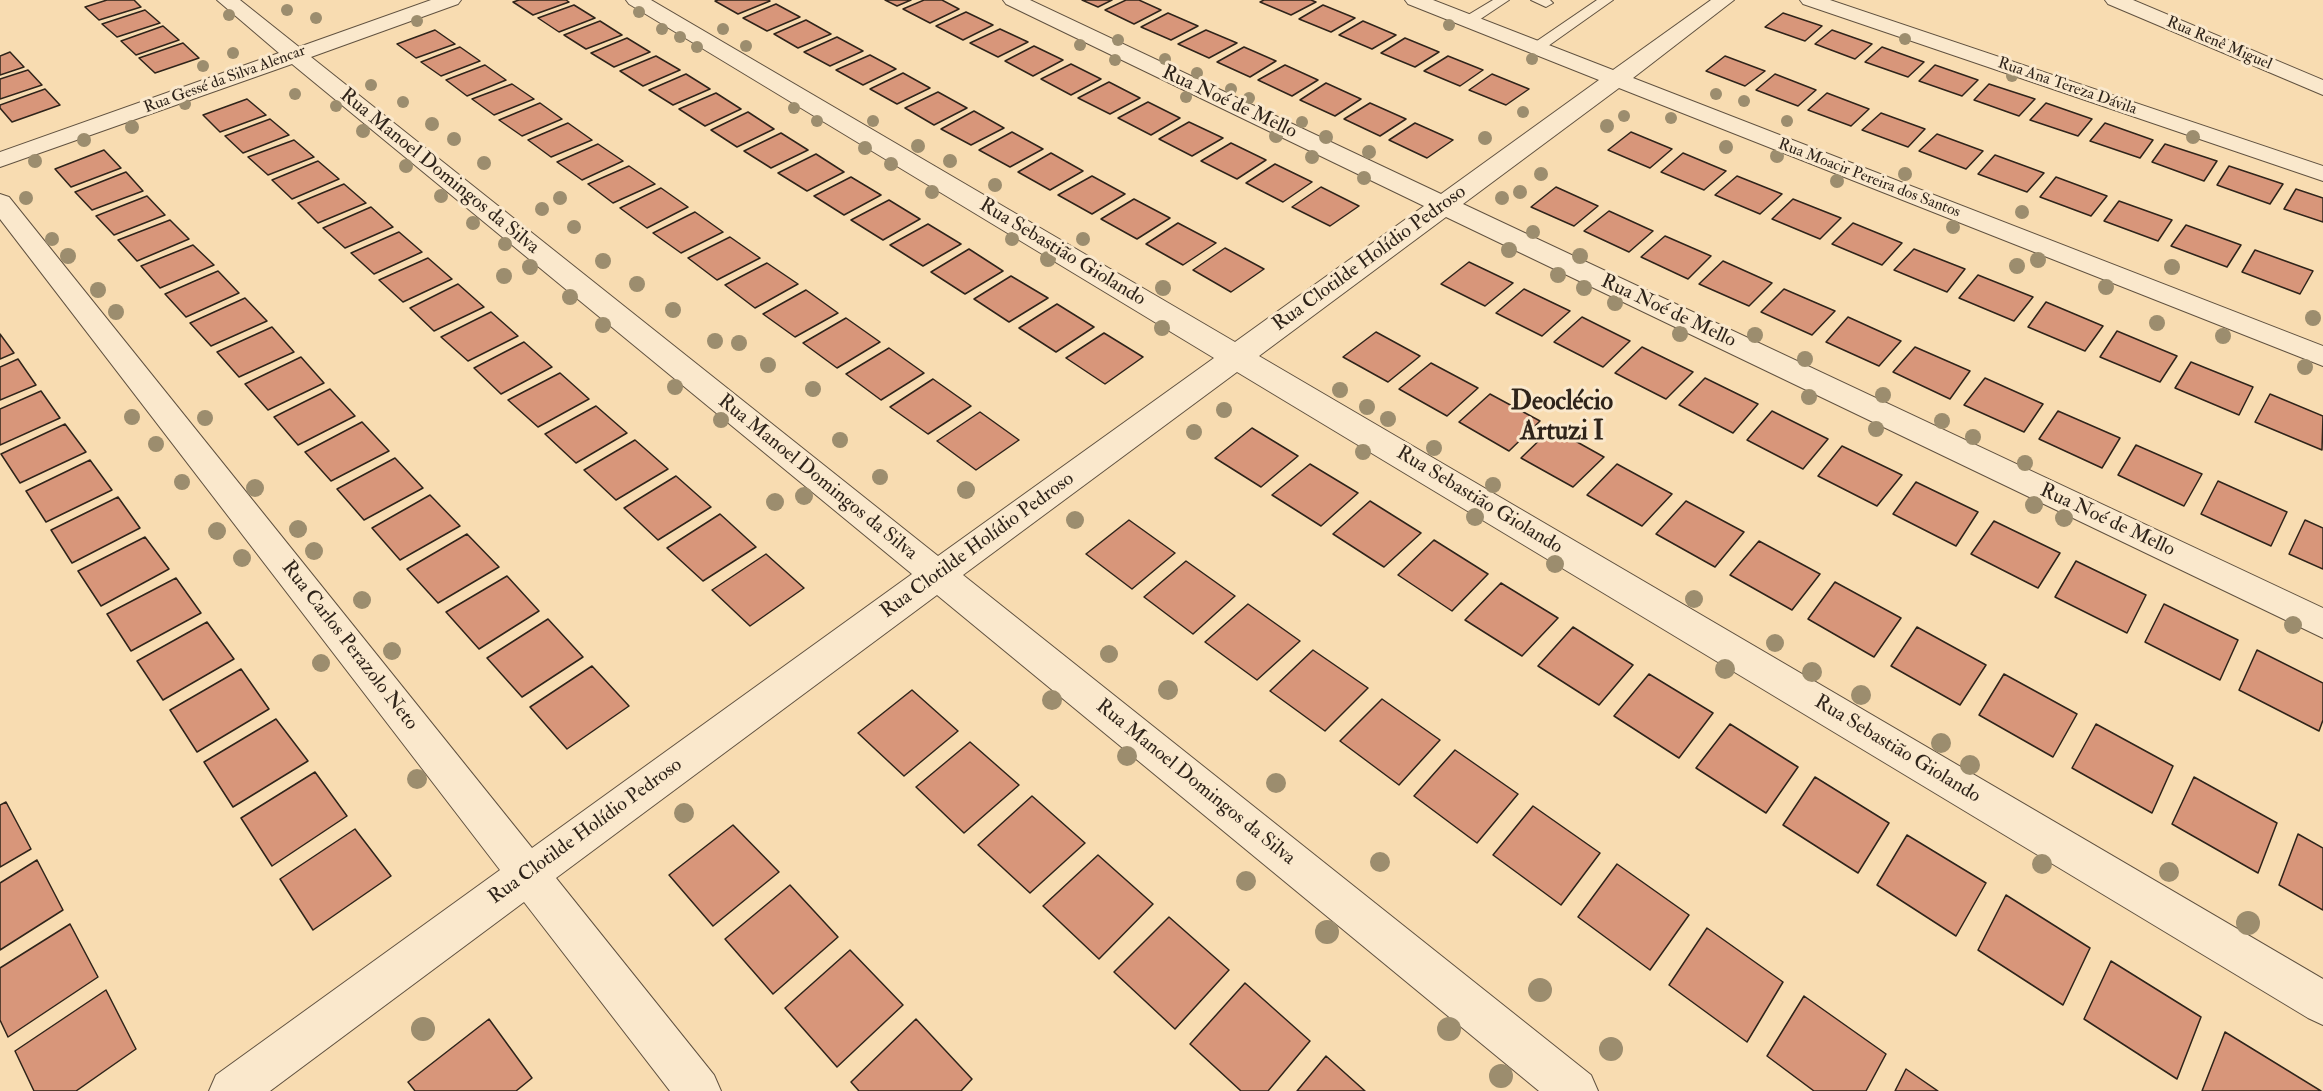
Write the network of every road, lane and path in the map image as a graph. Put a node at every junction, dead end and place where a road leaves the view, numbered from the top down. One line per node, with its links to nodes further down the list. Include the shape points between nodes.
1 (227, 0): 13 (street, Rua Manoel Domingos da Silva)
2 (451, 0): 13 (street, Rua Gessé da Silva Alencar)
3 (636, 0): 20 (street, Rua Sebastião Giolando)
4 (1013, 0): 19 (street, Rua Noé de Mello)
5 (1414, 0): 11 (street, Rua Moacir Pereira dos Santos)
6 (1502, 0): 11 (lane)
7 (1606, 0): 12 (lane)
8 (1724, 0): 14 (street, Rua Clotilde Holídio Pedroso)
9 (1810, 0): 17 (street, Rua Ana Tereza Dávila)
10 (2115, 0): 15 (street, Rua Renê Miguel)
11 (1468, 21): 12 (street, Rua Moacir Pereira dos Santos)
12 (1536, 48): 14 (street, Rua Moacir Pereira dos Santos)
13 (295, 55): 16 (street, Rua Gessé da Silva Alencar); 22 (street, Rua Manoel Domingos da Silva)
14 (1616, 79): 19 (street, Rua Clotilde Holídio Pedroso); 21 (street, Rua Moacir Pereira dos Santos)
15 (2323, 88)
16 (0, 160)
17 (2323, 174)
18 (0, 201): 24 (street, Rua Carlos Perazolo Neto)
19 (1443, 205): 20 (street, Rua Clotilde Holídio Pedroso); 23 (street, Rua Noé de Mello)
20 (1236, 357): 22 (street, Rua Clotilde Holídio Pedroso); 25 (street, Rua Sebastião Giolando)
21 (2323, 357)
22 (938, 575): 24 (street, Rua Clotilde Holídio Pedroso); 28 (street, Rua Manoel Domingos da Silva)
23 (2323, 624)
24 (528, 875): 26 (street, Rua Clotilde Holídio Pedroso); 27 (street, Rua Carlos Perazolo Neto)
25 (2323, 1003)
26 (232, 1091)
27 (698, 1091)
28 (1575, 1091)

